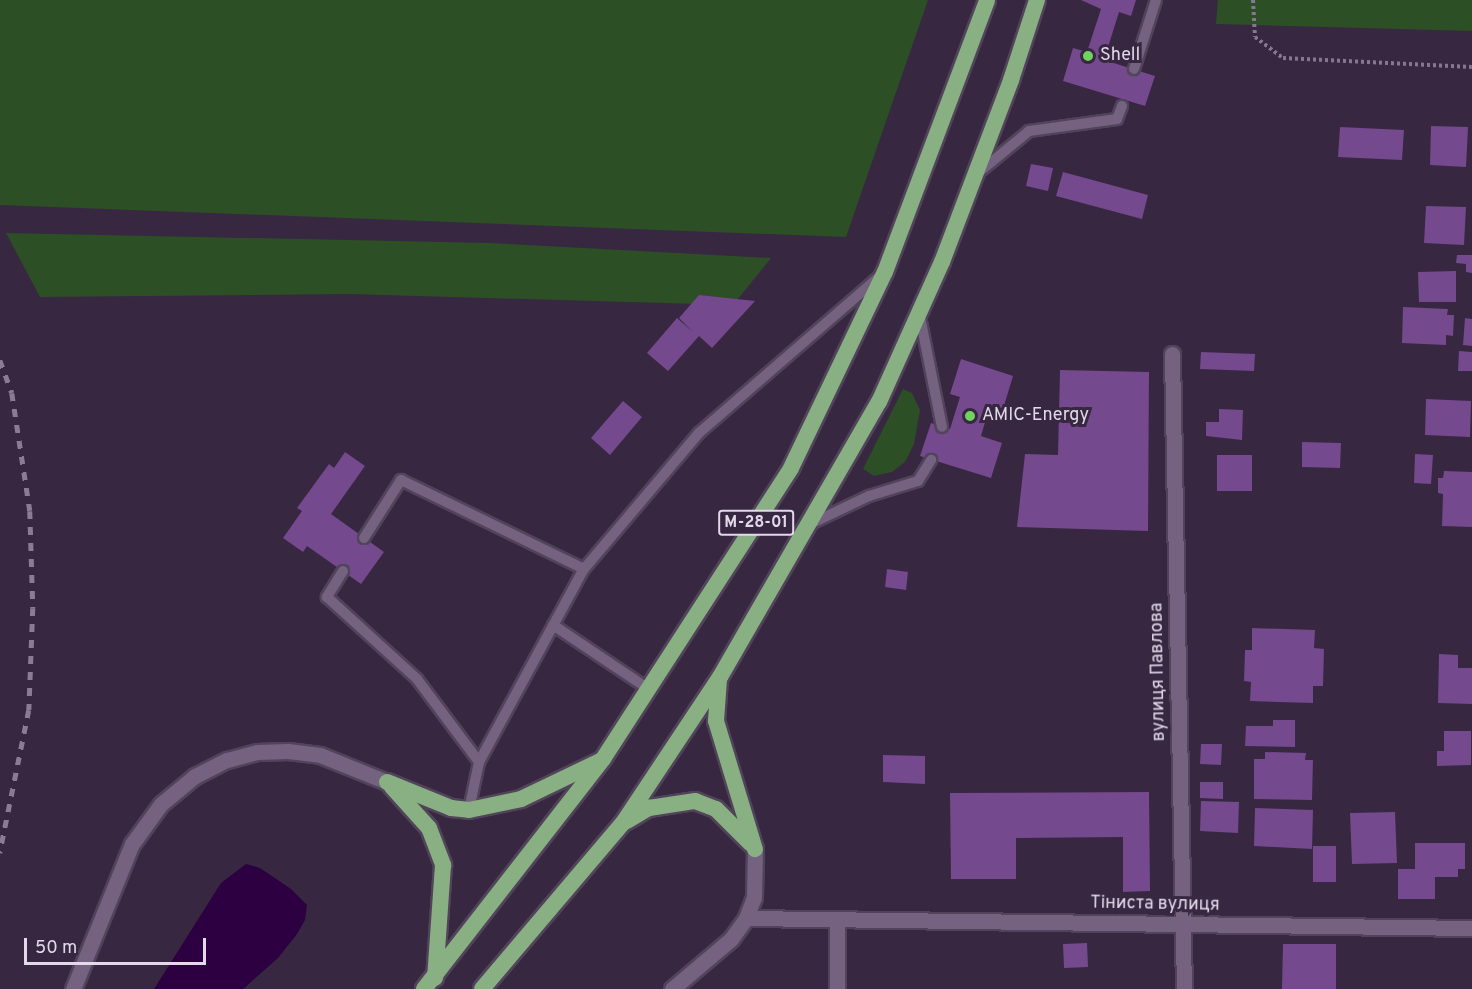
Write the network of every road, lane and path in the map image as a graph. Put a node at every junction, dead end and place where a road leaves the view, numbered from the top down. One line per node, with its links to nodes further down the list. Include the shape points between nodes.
1 (987, 0): 9 (highway, М-28-01)
2 (1037, 0): 8 (highway, М-28-01, via 1011,80)
3 (1156, 0): 6 (lane)
4 (1252, 0): 5 (path, via 1255,37 1283,58)
5 (1472, 67)
6 (1134, 69)
7 (1122, 106): 8 (lane, via 1117,119 1029,131)
8 (971, 178): 10 (highway, М-28-01)
9 (885, 272): 16 (lane, via 699,433); 20 (highway, М-28-01, via 791,468)
10 (920, 317): 12 (lane); 14 (highway, М-28-01, via 879,402)
11 (1172, 354): 29 (street, вулиця Павлова)
12 (942, 427)
13 (931, 460): 14 (lane, via 918,481 869,496)
14 (808, 526): 19 (highway, М-28-01)
15 (364, 538): 16 (lane, via 401,480)
16 (584, 569): 18 (lane)
17 (343, 572): 22 (lane, via 327,597 417,679)
18 (553, 624): 20 (lane); 22 (lane)
19 (720, 677): 25 (highway, М-28-01); 26 (highway, via 716,721)
20 (647, 688): 21 (highway, М-28-01)
21 (603, 759): 24 (highway, via 521,799); 31 (highway, М-28-01)
22 (479, 762): 24 (lane)
23 (387, 782): 24 (highway, via 451,808); 31 (highway, via 429,828 443,865); 32 (street, via 320,755 288,751 257,752 227,760 195,776 160,804 132,844)
24 (470, 810)
25 (623, 823): 26 (highway, via 650,808 695,801 716,809 734,823); 33 (highway, М-28-01)
26 (755, 849): 27 (street, via 754,897)
27 (746, 918): 28 (street, Тіниста вулиця); 34 (street, via 731,939)
28 (837, 921): 29 (street, Тіниста вулиця); 35 (street)
29 (1184, 924): 30 (street, Тіниста вулиця); 36 (street, вулиця Павлова)
30 (1472, 928)
31 (429, 983)
32 (73, 989)
33 (482, 989)
34 (672, 989)
35 (837, 989)
36 (1184, 989)

